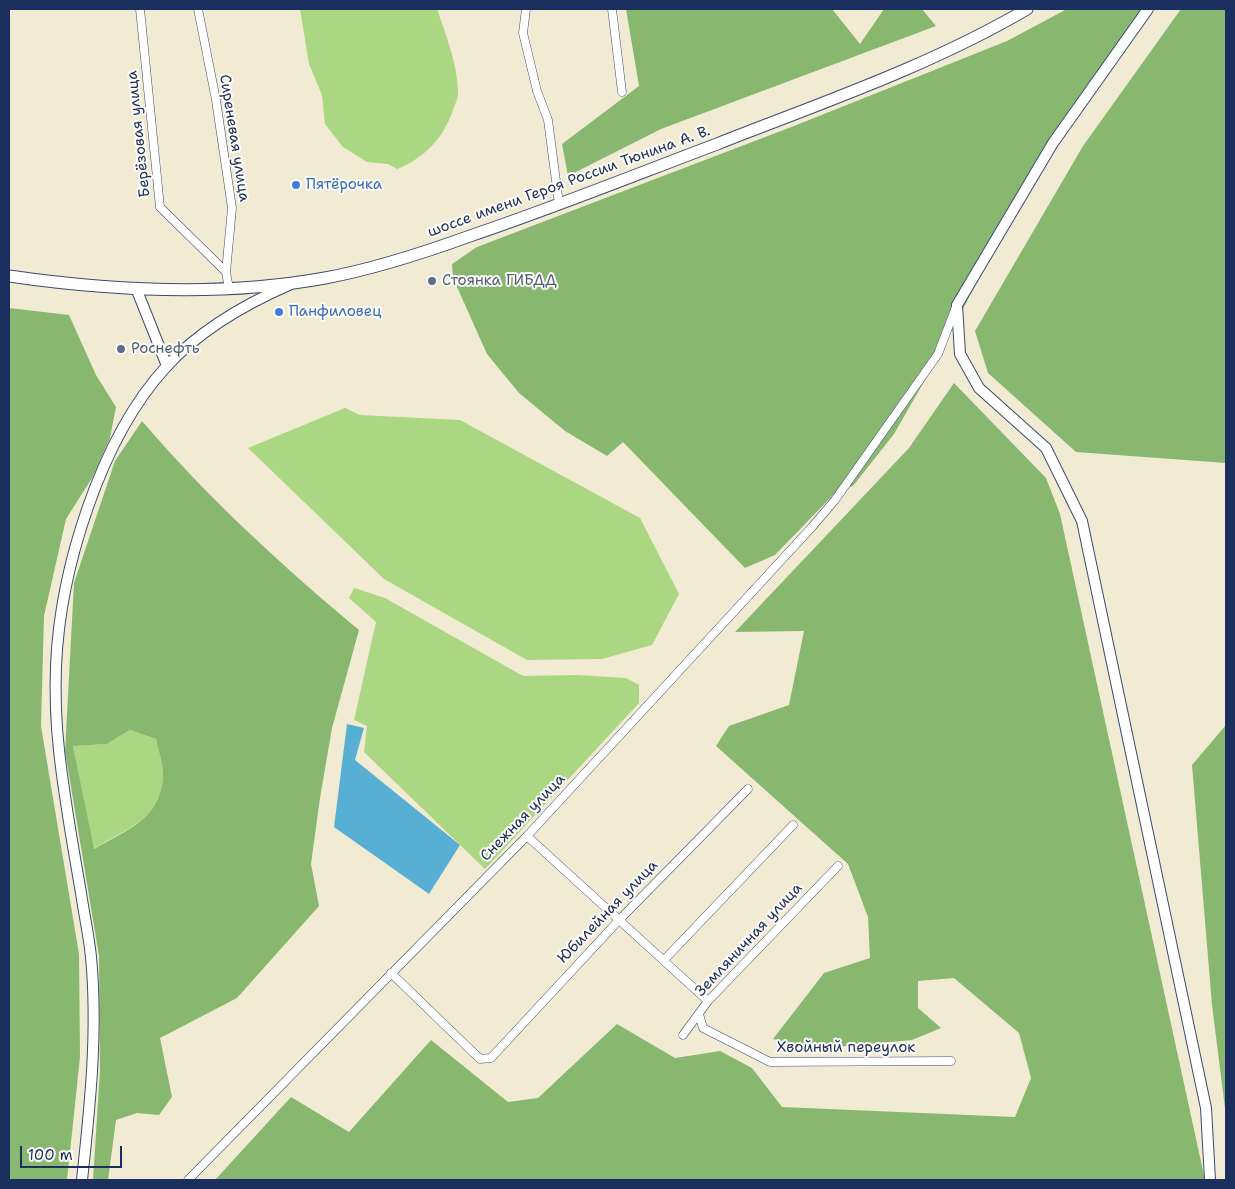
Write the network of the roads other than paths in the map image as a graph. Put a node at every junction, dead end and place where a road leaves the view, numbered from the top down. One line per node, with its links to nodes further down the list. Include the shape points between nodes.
1 (140, 9): 9 (street, Берёзовая улица, via 160,207)
2 (198, 9): 9 (street, Сиреневая улица, via 232,208)
3 (526, 9): 8 (street, via 523,33 537,91 548,120)
4 (612, 9): 7 (street)
5 (1027, 9): 8 (main road, шоссе имени Героя России Тюнина А. В., via 960,45 862,88)
6 (1148, 9): 14 (street, via 1053,143)
7 (622, 92)
8 (560, 204): 11 (main road, шоссе имени Героя России Тюнина А. В., via 366,269)
9 (226, 272): 13 (street)
10 (9, 276): 12 (main road, шоссе имени Героя России Тюнина А. В., via 72,285)
11 (295, 283): 13 (main road, шоссе имени Героя России Тюнина А. В.); 15 (street, via 249,303 222,320)
12 (136, 288): 13 (main road, шоссе имени Героя России Тюнина А. В.); 15 (street)
13 (229, 289)
14 (957, 306): 18 (street, Снежная улица, via 938,354 835,500); 29 (street, via 960,354 979,388 1046,448 1082,521 1206,1108)
15 (167, 366): 27 (street, via 140,399 108,455 86,515 69,578 57,658 59,749 91,957 94,1070)
16 (748, 788): 20 (street, Юбилейная улица)
17 (792, 825): 21 (street)
18 (527, 836): 20 (street); 22 (street, Снежная улица)
19 (838, 866): 23 (street, Земляничная улица)
20 (620, 919): 21 (street); 22 (street, Юбилейная улица, via 492,1058 480,1060)
21 (664, 960): 23 (street)
22 (391, 973): 28 (street, Снежная улица)
23 (708, 1001): 24 (street, Земляничная улица)
24 (699, 1014): 25 (street, Земляничная улица); 26 (street, Хвойный переулок, via 704,1028 770,1062)
25 (683, 1035)
26 (951, 1061)
27 (82, 1180)
28 (188, 1180)
29 (1210, 1180)

